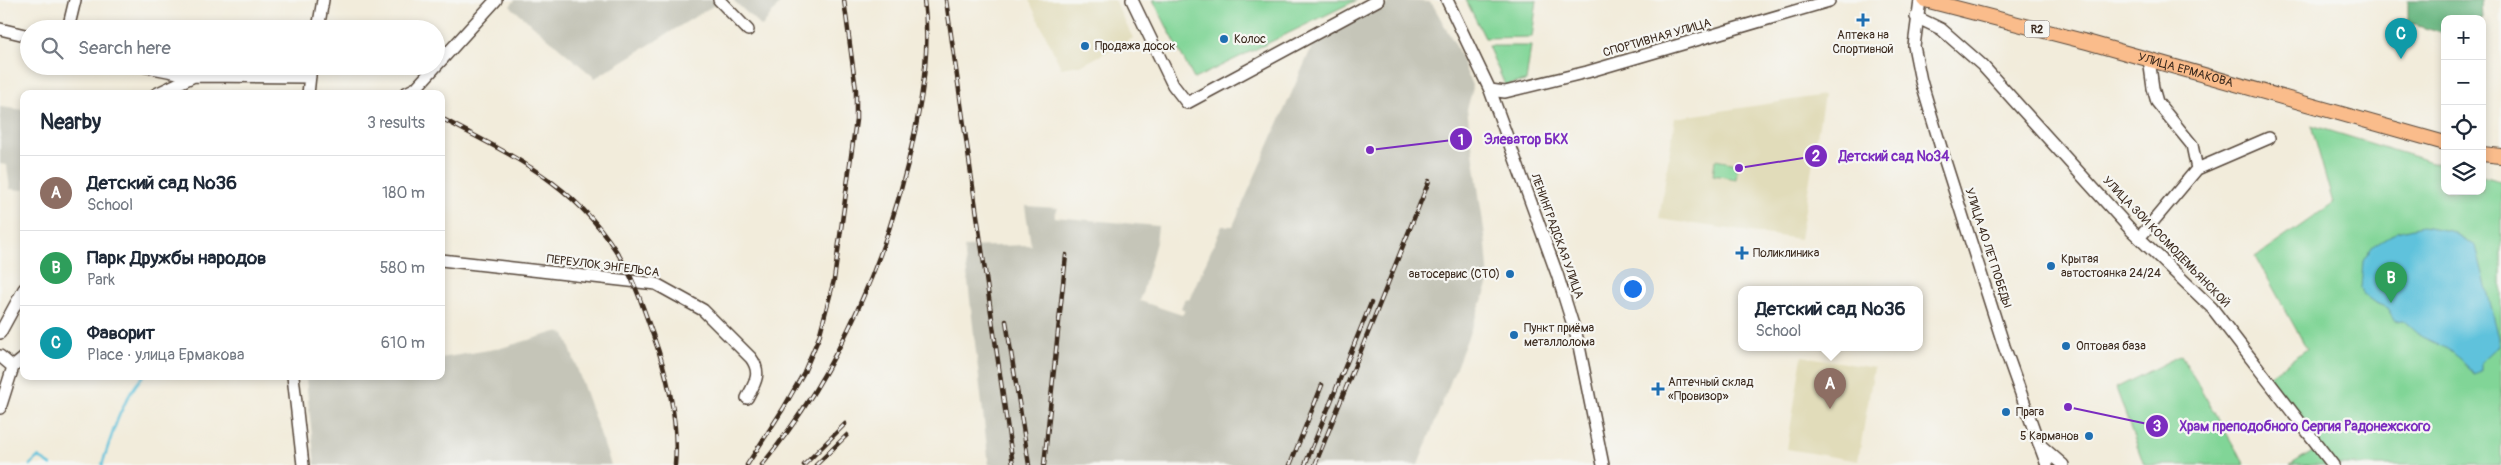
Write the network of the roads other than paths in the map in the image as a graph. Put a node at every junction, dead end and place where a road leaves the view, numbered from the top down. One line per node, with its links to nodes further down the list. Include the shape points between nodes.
1 (75, 0): 12 (street)
2 (323, 0): 13 (street)
3 (496, 0): 17 (street)
4 (719, 0): 15 (street)
5 (1132, 0): 6 (street, via 1173,85 1187,102)
6 (1378, 0)
7 (1447, 0): 27 (street, ЛЕНИНГРАДСКАЯ УЛИЦА)
8 (1920, 0): 11 (street, УЛИЦА 40 ЛЕТ ПОБЕДЫ)
9 (1925, 0): 18 (main road, УЛИЦА ЕРМАКОВА / R2)
10 (1829, 1): 27 (street, СПОРТИВНАЯ УЛИЦА, via 1587,72 1505,92)
11 (1916, 17): 33 (street, УЛИЦА ЗОИ КОСМОДЕМЬЯНСКОЙ, via 1941,28 1982,65); 43 (street, УЛИЦА 40 ЛЕТ ПОБЕДЫ, via 1914,46 1921,81 1998,327)
12 (70, 20)
13 (320, 20)
14 (0, 29): 16 (street)
15 (748, 30)
16 (20, 34)
17 (445, 56)
18 (2149, 59): 29 (main road, УЛИЦА ЕРМАКОВА / R2); 32 (street, via 2157,102 2192,145)
19 (189, 75): 23 (street)
20 (223, 75): 23 (street)
21 (311, 75): 25 (street)
22 (428, 75): 26 (street)
23 (194, 76): 24 (street)
24 (164, 90)
25 (309, 90)
26 (412, 90)
27 (1490, 90): 44 (street, ЛЕНИНГРАДСКАЯ УЛИЦА, via 1578,341)
28 (2270, 138): 32 (street)
29 (2441, 143)
30 (2490, 155): 31 (main road)
31 (2501, 164)
32 (2197, 169): 33 (street)
33 (2140, 237): 48 (street, УЛИЦА ЗОИ КОСМОДЕМЬЯНСКОЙ, via 2212,308)
34 (445, 260): 41 (street, ПЕРЕУЛОК ЭНГЕЛЬСА, via 665,288 704,310 757,366 758,373)
35 (20, 296): 36 (street)
36 (0, 333)
37 (0, 356): 39 (street)
38 (20, 361): 39 (street)
39 (13, 367): 42 (street)
40 (293, 380): 45 (street)
41 (747, 398)
42 (0, 408)
43 (2039, 444): 46 (street, УЛИЦА 40 ЛЕТ ПОБЕДЫ); 47 (street, УЛИЦА 40 ЛЕТ ПОБЕДЫ)
44 (1602, 464)
45 (303, 465)
46 (2047, 465)
47 (2063, 465)
48 (2333, 465)

